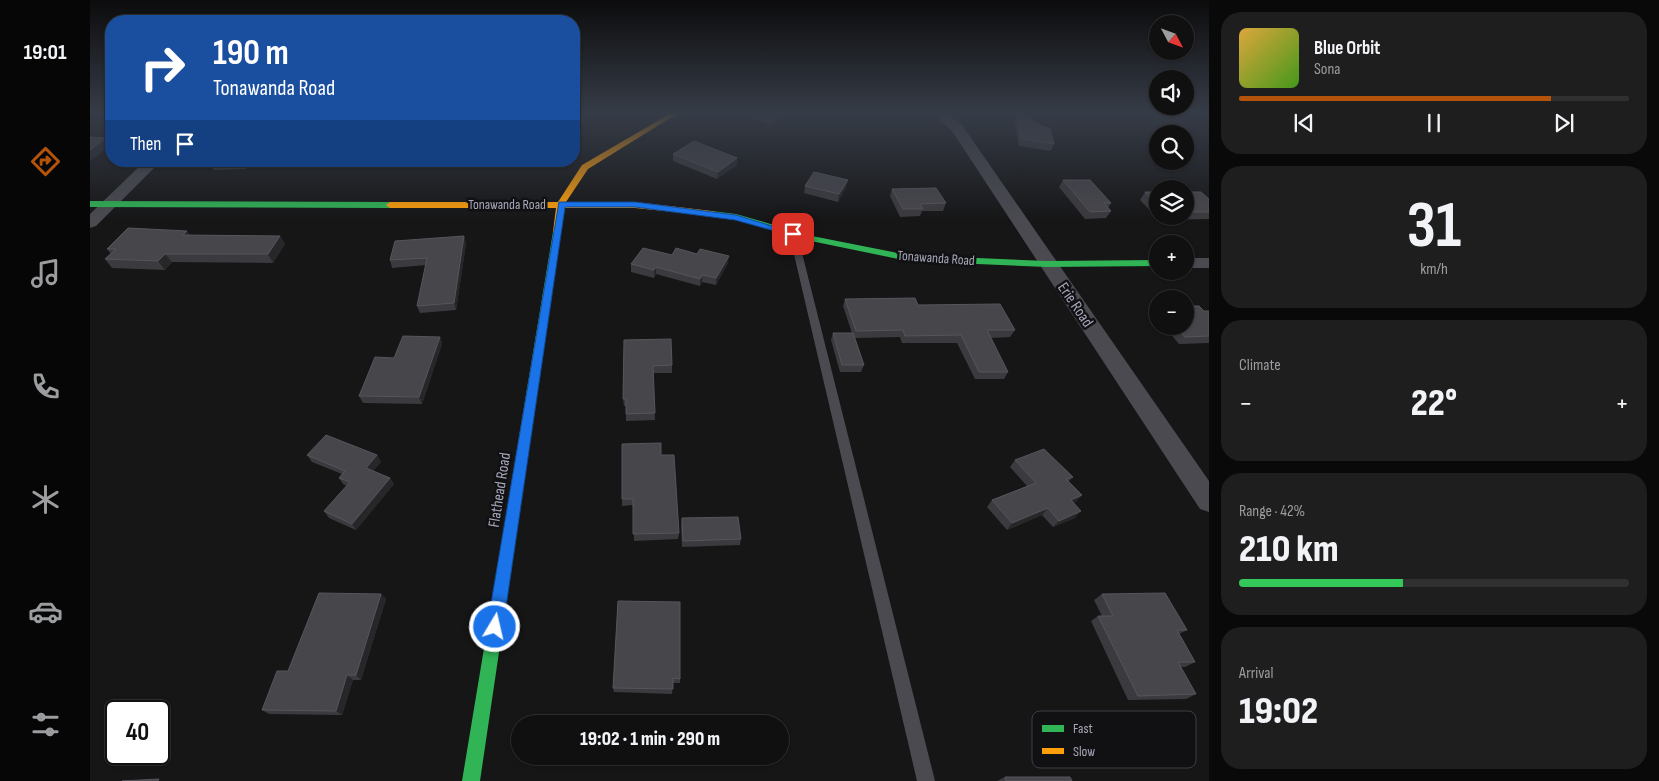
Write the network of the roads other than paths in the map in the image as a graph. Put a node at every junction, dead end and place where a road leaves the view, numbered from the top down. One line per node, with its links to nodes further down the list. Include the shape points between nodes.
1 (613, 148): 6 (street, via 584,167)
2 (971, 148): 12 (street, Erie Road)
3 (148, 167): 5 (street)
4 (90, 204): 5 (street, Tonawanda Road)
5 (109, 204): 6 (street, Tonawanda Road); 7 (street)
6 (562, 204): 8 (street, Tonawanda Road, via 635,205 736,217); 14 (street, Flathead Road)
7 (90, 223)
8 (793, 234): 12 (street, Tonawanda Road, via 908,258); 15 (lane)
9 (1149, 263): 12 (street, Tonawanda Road)
10 (1194, 263): 11 (street)
11 (1209, 263)
12 (1047, 264): 13 (street, Erie Road)
13 (1209, 502)
14 (471, 781)
15 (926, 781)

